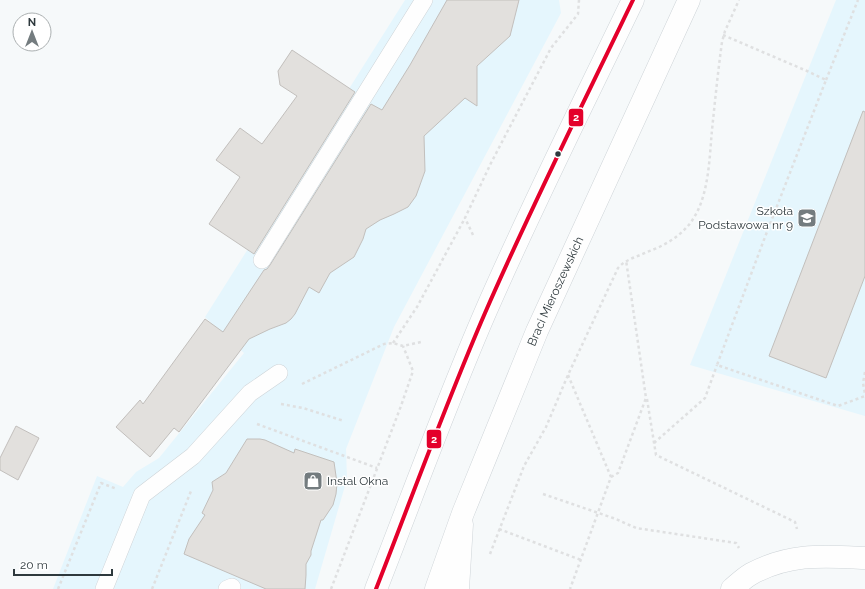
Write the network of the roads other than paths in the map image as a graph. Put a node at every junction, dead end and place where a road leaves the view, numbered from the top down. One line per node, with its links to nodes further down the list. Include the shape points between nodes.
1 (424, 0): 4 (lane)
2 (633, 0): 8 (main road, via 512,251 452,392)
3 (689, 0): 6 (main road, Braci Mieroszewskich, via 537,331)
4 (262, 260)
5 (279, 373): 9 (lane, via 250,393 193,456 142,495)
6 (462, 513): 12 (main road, Braci Mieroszewskich); 13 (main road)
7 (865, 558): 14 (main road, via 799,557 774,564 751,575)
8 (384, 568): 10 (main road); 11 (main road)
9 (104, 589)
10 (367, 589)
11 (376, 589)
12 (436, 589)
13 (458, 589)
14 (732, 589)

